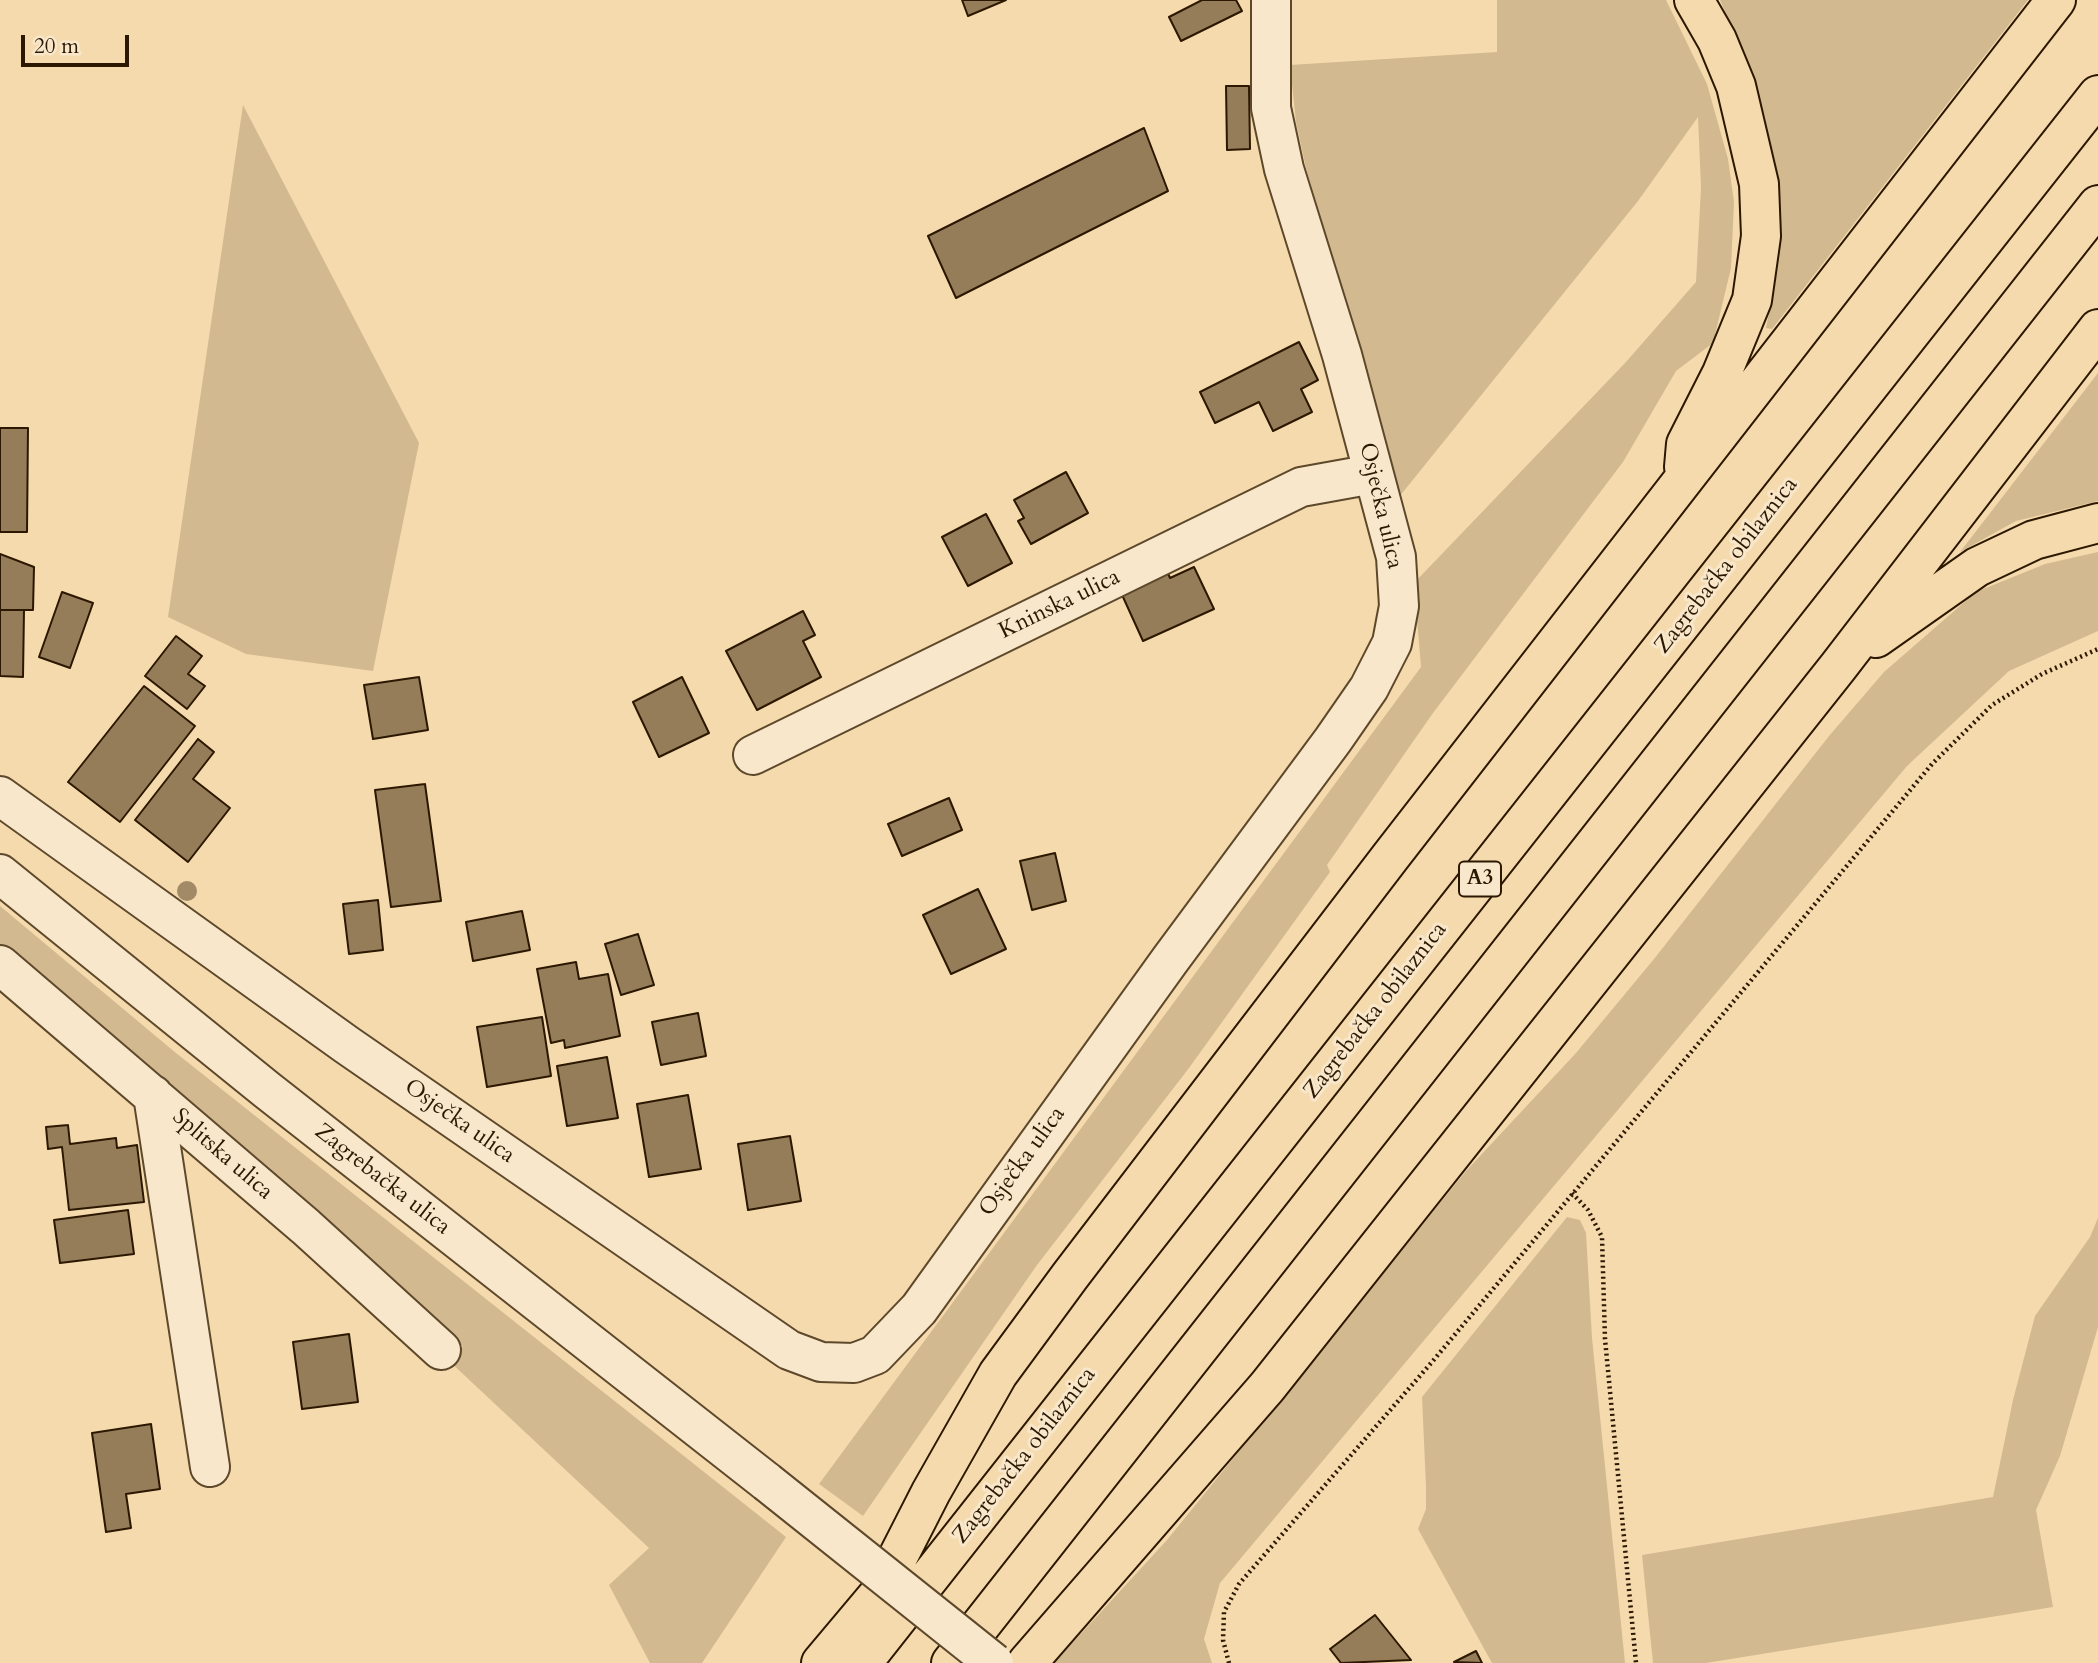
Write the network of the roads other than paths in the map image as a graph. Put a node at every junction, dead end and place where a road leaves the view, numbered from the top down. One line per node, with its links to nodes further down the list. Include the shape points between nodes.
1 (1271, 0): 7 (street, Osječka ulica, via 1271,108 1284,169 1342,355)
2 (1694, 0): 8 (highway, via 1736,86 1759,184 1761,236 1752,300 1686,444)
3 (2056, 0): 8 (highway)
4 (2098, 95): 19 (highway, Zagrebačka obilaznica / A3)
5 (2098, 205): 20 (highway)
6 (2098, 329): 10 (highway)
7 (1373, 474): 11 (street, Kninska ulica, via 1301,487); 12 (street, Osječka ulica, via 1396,557 1399,606 1392,643 1369,688 919,1309 875,1355 854,1363 821,1362 789,1350 347,1045)
8 (1682, 484): 18 (highway, via 1391,856 998,1374 880,1594)
9 (2098, 523): 10 (highway, via 2034,540 1977,567)
10 (1838, 667): 22 (highway, via 1267,1387)
11 (753, 755)
12 (0, 796)
13 (0, 874): 21 (street, Zagrebačka ulica, bridge)
14 (0, 965): 15 (street, Splitska ulica)
15 (153, 1095): 16 (street, Splitska ulica); 17 (street)
16 (441, 1349)
17 (210, 1467)
18 (821, 1663)
19 (862, 1663)
20 (951, 1663)
21 (994, 1663)
22 (1027, 1663)

